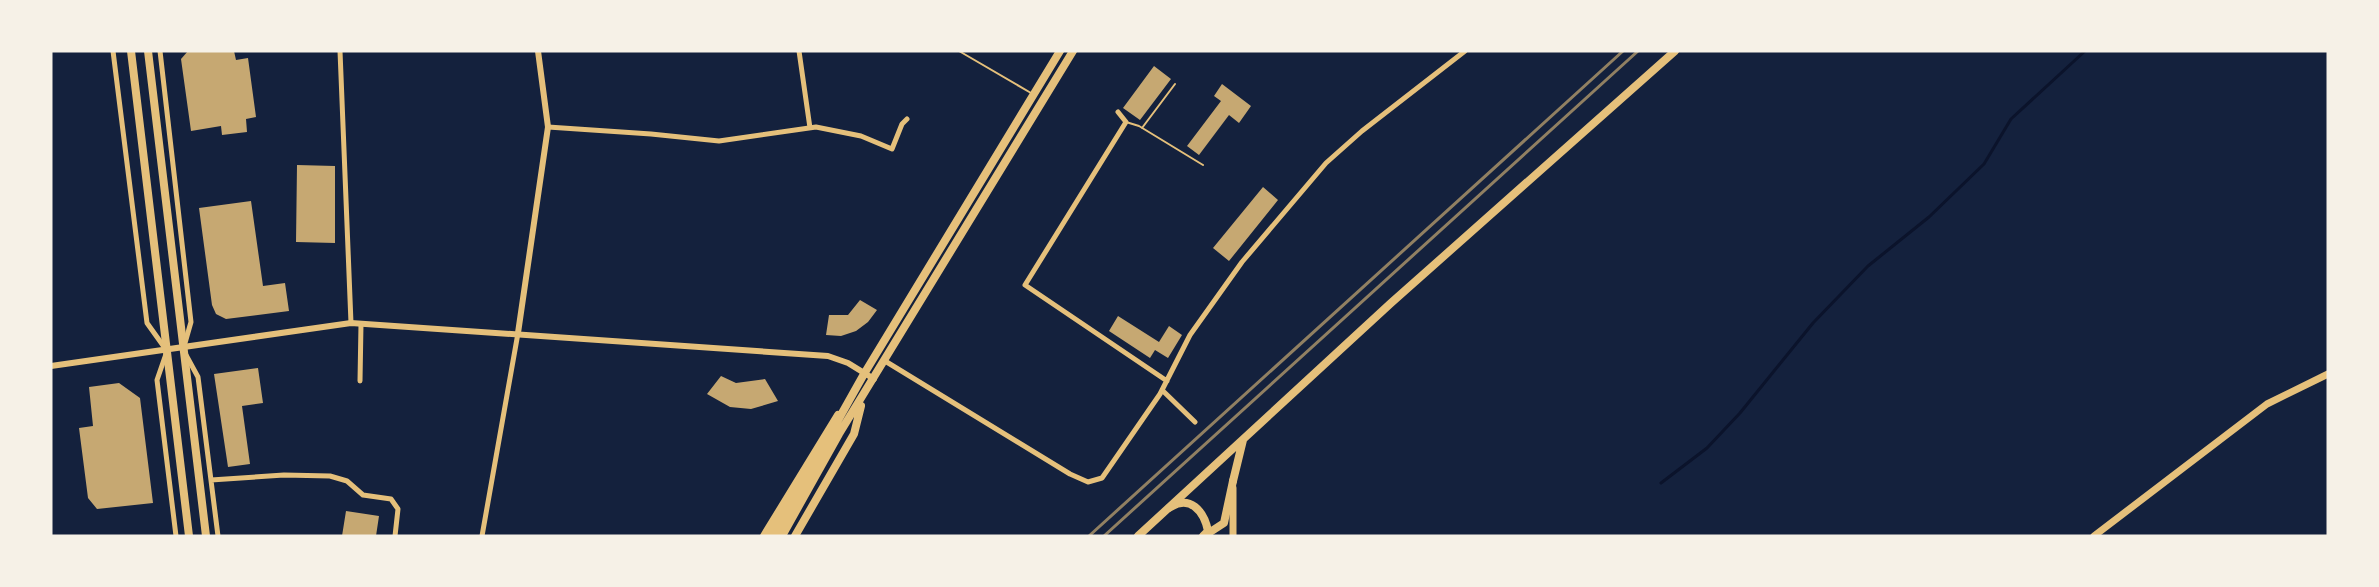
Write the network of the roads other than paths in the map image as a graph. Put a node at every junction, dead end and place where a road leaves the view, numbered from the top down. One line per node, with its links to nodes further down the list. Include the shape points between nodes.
1 (113, 51): 26 (street, via 147,323)
2 (131, 51): 26 (main road)
3 (148, 51): 25 (main road)
4 (160, 51): 25 (street, via 191,322)
5 (340, 51): 22 (street)
6 (538, 51): 18 (street)
7 (799, 51): 19 (street)
8 (958, 51): 14 (lane)
9 (1060, 51): 14 (main road)
10 (1073, 51): 27 (main road)
11 (1465, 51): 33 (street, via 1326,163 1242,262 1190,335)
12 (1675, 51): 39 (main road)
13 (1175, 84): 20 (lane)
14 (1033, 94): 29 (main road)
15 (1118, 112): 17 (street)
16 (907, 119): 19 (street, via 892,149 861,136)
17 (1126, 122): 20 (lane); 33 (street, via 1025,285)
18 (549, 128): 19 (street, via 719,141); 24 (street)
19 (810, 128)
20 (1142, 128): 21 (lane)
21 (1203, 165)
22 (351, 323): 23 (street); 25 (street)
23 (362, 324): 24 (street); 32 (street)
24 (518, 333): 29 (street, via 828,356); 48 (street)
25 (183, 349): 26 (street); 40 (street, via 198,377); 45 (main road)
26 (167, 351): 28 (street); 43 (street, via 157,380); 44 (main road)
27 (885, 361): 31 (main road); 34 (street, via 1088,482 1109,471)
28 (51, 366)
29 (864, 374): 31 (street); 35 (main road)
30 (2328, 374): 56 (main road, via 2267,404)
31 (874, 379): 36 (main road)
32 (360, 381)
33 (1167, 381): 34 (street)
34 (1162, 390): 37 (street)
35 (852, 394): 38 (main road); 49 (main road)
36 (863, 399): 38 (main road); 52 (main road, via 854,434)
37 (1195, 422)
38 (837, 433): 50 (main road); 51 (main road)
39 (1243, 438): 41 (main road); 42 (main road)
40 (211, 480): 46 (street); 47 (street, via 284,475 339,477 363,495 391,499 398,510)
41 (1233, 481): 54 (highway, via 1224,523); 55 (main road)
42 (1169, 508): 53 (main road); 54 (highway, via 1178,502 1198,509 1208,531)
43 (176, 536)
44 (189, 536)
45 (206, 536)
46 (218, 536)
47 (395, 536)
48 (482, 536)
49 (764, 536)
50 (773, 536)
51 (782, 536)
52 (795, 536)
53 (1137, 536)
54 (1203, 536)
55 (1233, 536)
56 (2094, 536)

